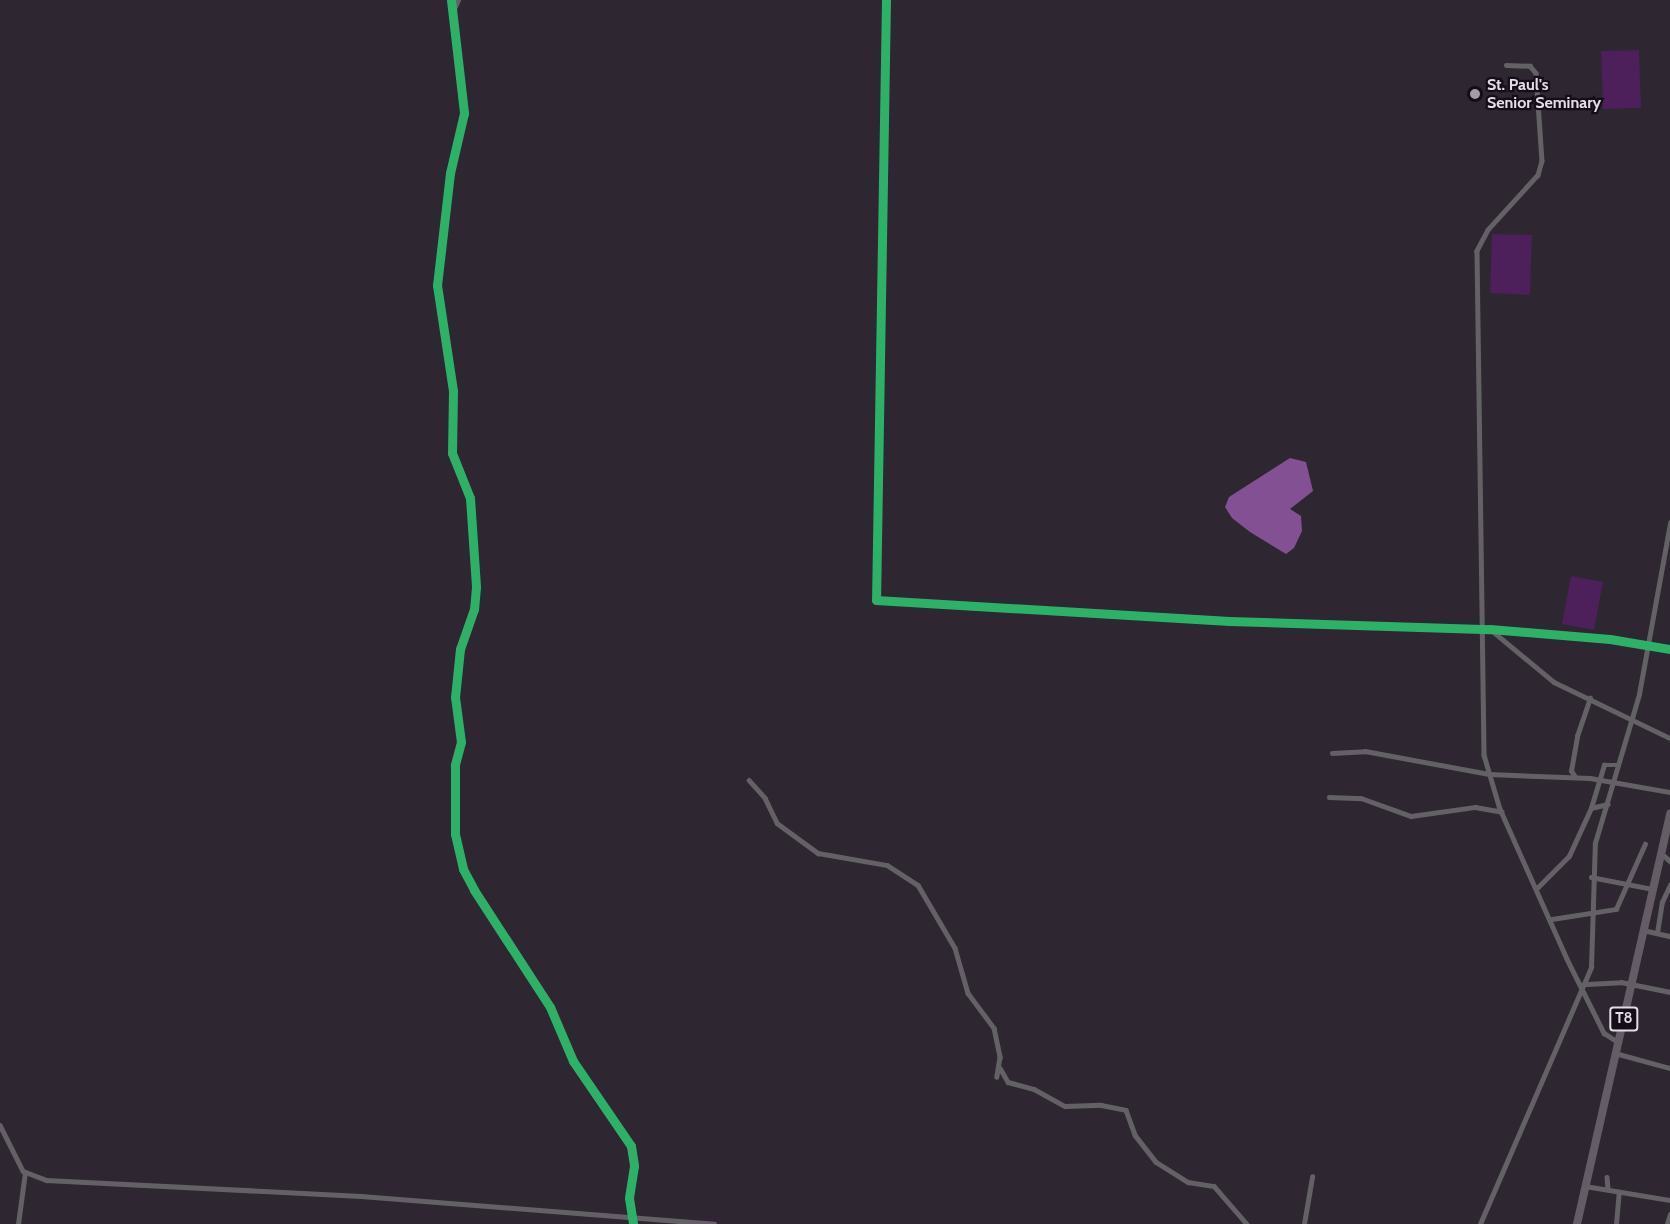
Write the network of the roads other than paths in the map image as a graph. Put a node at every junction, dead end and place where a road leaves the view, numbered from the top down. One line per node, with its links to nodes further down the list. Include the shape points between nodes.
1 (451, 0): 4 (street)
2 (458, 0): 4 (street)
3 (886, 0): 7 (street, via 876,600 1229,621)
4 (452, 13): 57 (street, via 464,113 445,205 438,294 453,391 452,453 470,498 476,587 474,609 460,649 455,697 461,742 455,765 455,834 463,869 474,890 550,1007 573,1061 631,1146 634,1166 629,1198)
5 (1506, 64): 7 (street, via 1530,66 1536,73 1542,161 1538,175 1488,230 1477,251)
6 (1670, 523): 9 (street)
7 (1482, 629): 8 (street); 16 (street, via 1482,730)
8 (1490, 629): 9 (street); 11 (street, via 1554,682)
9 (1647, 644): 10 (street); 12 (street)
10 (1670, 649)
11 (1590, 698): 12 (street); 17 (street, via 1577,736 1571,771)
12 (1631, 722): 13 (street); 15 (street)
13 (1670, 738)
14 (1332, 753): 16 (street, via 1365,750)
15 (1618, 765): 19 (street, via 1604,765); 20 (street)
16 (1489, 774): 17 (street); 25 (street)
17 (1575, 777): 19 (street)
18 (749, 780): 45 (street, via 765,798 777,823 818,854 887,865 918,885 955,948 964,986 994,1028)
19 (1600, 780): 20 (street); 24 (street)
20 (1612, 783): 21 (street); 23 (street)
21 (1670, 792)
22 (1329, 797): 25 (street, via 1360,798 1411,816 1475,807)
23 (1608, 804): 24 (street); 30 (street, via 1595,843)
24 (1591, 808): 33 (street, via 1569,856)
25 (1502, 812): 33 (street)
26 (1670, 813): 28 (highway, T8)
27 (1645, 844): 31 (street)
28 (1661, 852): 29 (street); 34 (highway, T8)
29 (1670, 861)
30 (1591, 877): 31 (street); 35 (street)
31 (1626, 884): 34 (street); 35 (street, via 1616,909)
32 (1670, 885): 38 (street, via 1662,902)
33 (1537, 888): 36 (street)
34 (1653, 889): 37 (highway, T8)
35 (1591, 914): 36 (street); 41 (street, via 1592,959)
36 (1552, 919): 41 (street)
37 (1643, 930): 38 (street); 40 (highway, T8)
38 (1657, 933): 39 (street)
39 (1670, 936)
40 (1631, 985): 41 (street, via 1616,981); 42 (street); 43 (highway, T8)
41 (1584, 986): 43 (street, via 1604,1034); 63 (street)
42 (1670, 992)
43 (1618, 1042): 44 (highway, T8)
44 (1615, 1053): 46 (street); 52 (highway, T8)
45 (999, 1066): 47 (street); 61 (street, via 1008,1082 1034,1089 1065,1107 1092,1104 1126,1110 1135,1135 1156,1162 1188,1182 1214,1186)
46 (1670, 1067)
47 (997, 1077)
48 (0, 1125): 49 (street, via 7,1145)
49 (25, 1172): 57 (street, via 39,1179 70,1182 361,1196); 58 (street)
50 (1312, 1177): 62 (street)
51 (1607, 1177): 53 (street)
52 (1585, 1186): 53 (street); 64 (highway, T8)
53 (1608, 1189): 54 (street)
54 (1619, 1192): 55 (street); 65 (street)
55 (1670, 1200)
56 (1670, 1214): 66 (street)
57 (633, 1216): 59 (street); 60 (street)
58 (18, 1224)
59 (633, 1224)
60 (714, 1224)
61 (1247, 1224)
62 (1304, 1224)
63 (1480, 1224)
64 (1577, 1224)
65 (1616, 1224)
66 (1667, 1224)

